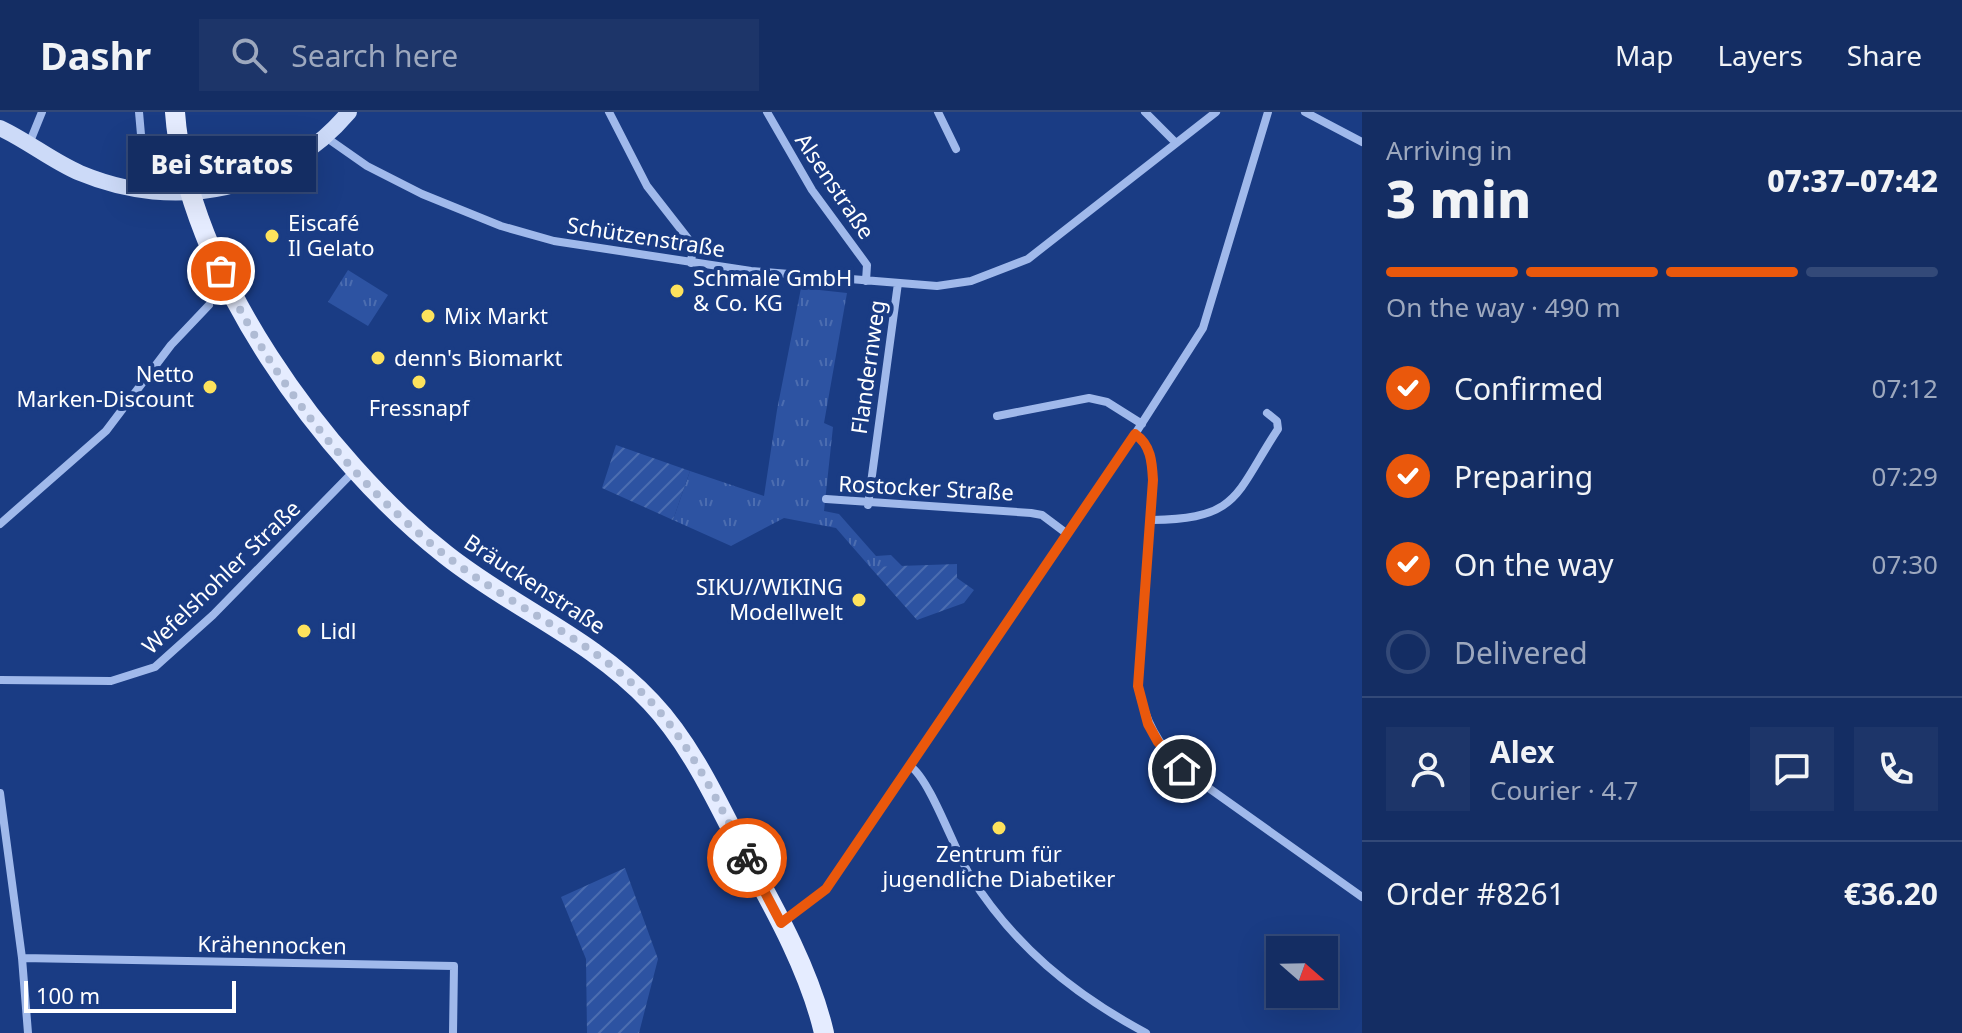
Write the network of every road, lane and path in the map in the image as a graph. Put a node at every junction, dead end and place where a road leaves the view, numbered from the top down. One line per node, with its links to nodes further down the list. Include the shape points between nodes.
1 (42, 112): 16 (street)
2 (139, 112): 17 (street)
3 (175, 112): 19 (main road, Bräuckenstraße)
4 (349, 112): 13 (main road)
5 (609, 112): 20 (street, via 647,186 693,245)
6 (767, 112): 21 (street, Alsenstraße, via 812,190 867,265)
7 (938, 112): 18 (street)
8 (1145, 112): 14 (street)
9 (1216, 112): 14 (street, Schützenstraße)
10 (1268, 112): 26 (street, via 1203,328)
11 (1305, 112): 15 (street)
12 (0, 128): 16 (main road)
13 (327, 138): 19 (main road, via 254,180); 20 (street, Schützenstraße, via 383,175 501,226 583,247)
14 (1175, 142): 22 (street, Schützenstraße, via 1028,259 958,285)
15 (1362, 142)
16 (29, 144): 19 (main road, via 98,180)
17 (142, 146)
18 (956, 149)
19 (192, 194): 28 (main road, Bräuckenstraße, via 244,315 275,366)
20 (691, 263): 21 (street, Schützenstraße)
21 (866, 281): 22 (street, Schützenstraße)
22 (898, 283): 30 (street, Flandernweg)
23 (209, 305): 32 (street, via 171,345 106,431)
24 (1267, 413): 31 (street, via 1276,418 1278,429 1236,498 1209,514)
25 (997, 416): 26 (street, via 1089,398 1107,402)
26 (1142, 424): 27 (street)
27 (1135, 434): 31 (street, via 1143,440 1152,465); 33 (street)
28 (355, 470): 34 (street, Wefelshohler Straße, via 155,667 111,681); 38 (main road, Bräuckenstraße, via 446,556 590,648 653,704 718,803)
29 (826, 499): 30 (street, Rostocker Straße)
30 (868, 505): 33 (street, Rostocker Straße, via 1031,513)
31 (1152, 520): 37 (street, via 1138,686 1158,742 1182,769)
32 (0, 524)
33 (1066, 533): 35 (street)
34 (0, 680)
35 (910, 766): 38 (street, via 826,889); 43 (street, via 918,772 970,876 1024,946 1074,990)
36 (0, 793): 39 (street)
37 (1362, 897)
38 (781, 923): 42 (main road, Bräuckenstraße)
39 (22, 958): 40 (street); 41 (street, Krähennocken, via 454,966)
40 (28, 1033)
41 (453, 1033)
42 (824, 1033)
43 (1146, 1033)

